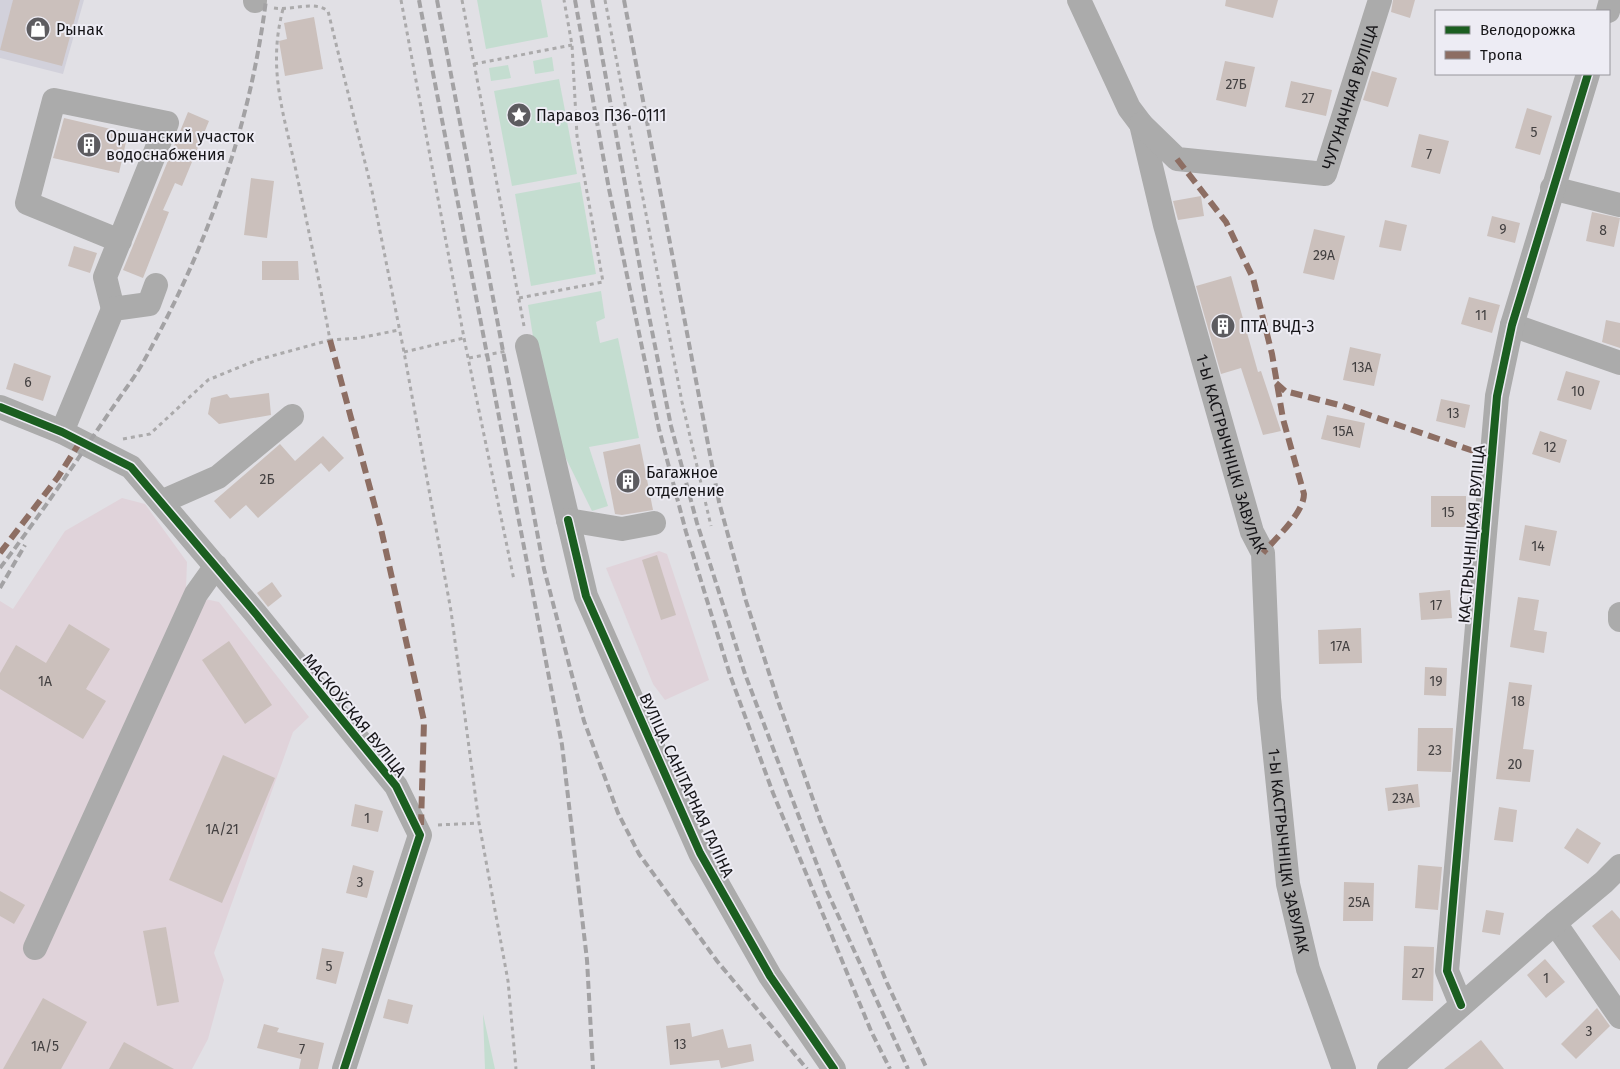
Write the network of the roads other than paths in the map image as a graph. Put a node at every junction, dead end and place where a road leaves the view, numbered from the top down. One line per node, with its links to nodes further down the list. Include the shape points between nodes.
1 (1078, 0): 4 (street, 1-Ы КАСТРЫЧНІЦКІ ЗАВУЛАК, via 1129,108)
2 (1380, 0): 4 (street, ЧУГУНАЧНАЯ ВУЛІЦА, via 1325,174 1177,159)
3 (1588, 75): 5 (street, КАСТРЫЧНІЦКАЯ ВУЛІЦА)
4 (1141, 124): 29 (street, 1-Ы КАСТРЫЧНІЦКІ ЗАВУЛАК, via 1165,225 1252,532 1263,552 1269,698 1288,884 1308,969)
5 (1552, 188): 6 (street); 10 (street, КАСТРЫЧНІЦКАЯ ВУЛІЦА)
6 (1620, 205)
7 (120, 241): 7 (street, via 167,123 54,100 27,203); 9 (street, via 105,277)
8 (156, 286): 9 (street, via 149,304)
9 (113, 309): 15 (street)
10 (1512, 325): 12 (street); 25 (street, КАСТРЫЧНІЦКАЯ ВУЛІЦА, via 1497,396 1446,971)
11 (527, 346): 17 (street, ВУЛІЦА САНІТАРНАЯ ГАЛІНА)
12 (1620, 363)
13 (0, 407): 15 (street, МАСКОЎСКАЯ ВУЛІЦА)
14 (292, 416): 16 (street, via 218,477)
15 (62, 432): 16 (street, МАСКОЎСКАЯ ВУЛІЦА, via 131,467)
16 (161, 502): 19 (street, МАСКОЎСКАЯ ВУЛІЦА)
17 (568, 520): 18 (street, via 622,529); 28 (street, ВУЛІЦА САНІТАРНАЯ ГАЛІНА, via 586,596 700,852 770,976)
18 (654, 523)
19 (216, 566): 24 (street, via 196,594); 27 (street, МАСКОЎСКАЯ ВУЛІЦА, via 396,786 420,835)
20 (1620, 614): 21 (street)
21 (1620, 620)
22 (1620, 866): 23 (street)
23 (1555, 923): 25 (street); 26 (street)
24 (35, 948)
25 (1461, 1005): 30 (street)
26 (1620, 1017)
27 (344, 1069)
28 (834, 1069)
29 (1344, 1069)
30 (1389, 1069)

